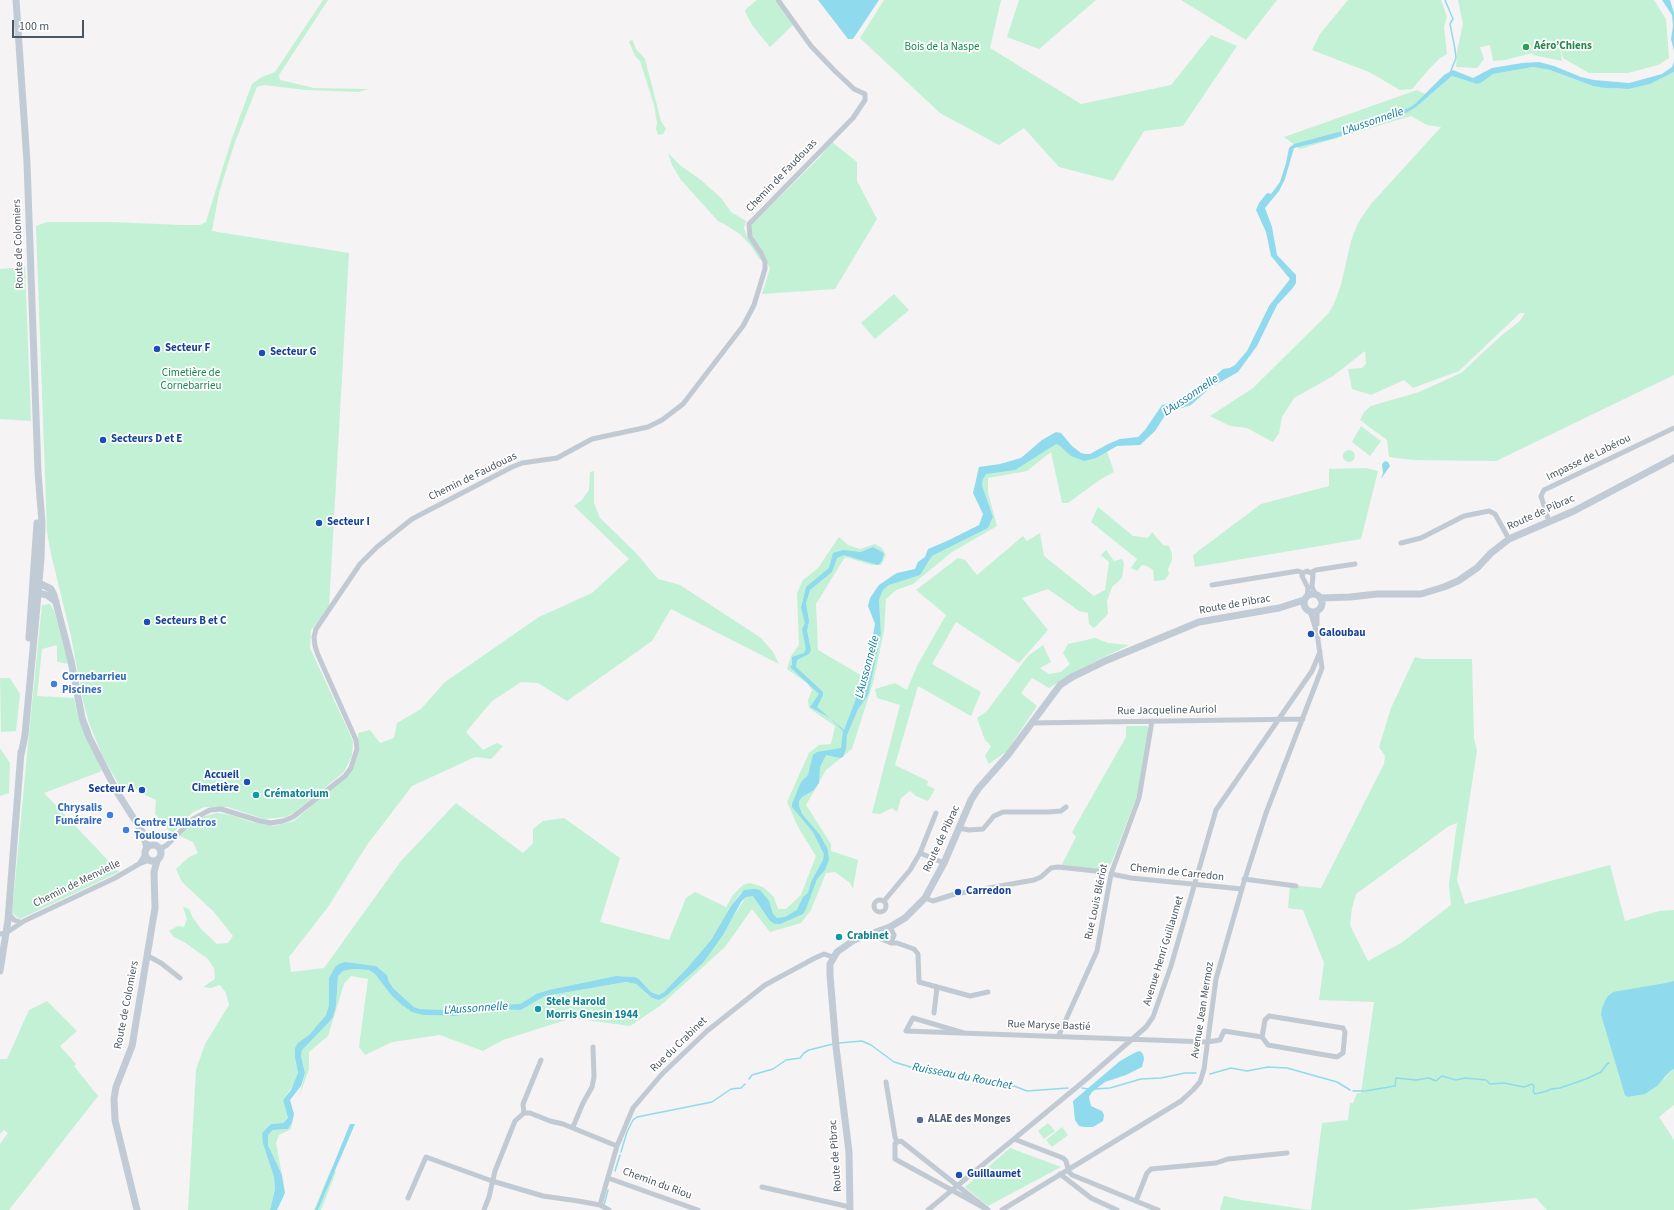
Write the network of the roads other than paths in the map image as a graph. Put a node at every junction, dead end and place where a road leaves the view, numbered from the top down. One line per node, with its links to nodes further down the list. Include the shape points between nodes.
1 (18, 0): 12 (main road, Route de Colomiers, via 28,168 42,523)
2 (778, 0): 26 (street, Chemin de Faudouas, via 811,46 854,89 865,94 865,100 853,118 749,224 750,237 763,258 765,270 754,305 743,326 683,404 662,420 648,427 592,439 557,458 512,467 412,519 377,547 357,569 318,624 314,637 318,655 356,740 357,749 351,768 345,776 293,817 271,823 221,809 210,810 193,819)
3 (1674, 428): 5 (street, Impasse de Labérou, via 1544,490 1540,496)
4 (1674, 458): 5 (main road, Route de Pibrac)
5 (1549, 522): 6 (main road, Route de Pibrac)
6 (1509, 539): 7 (street, via 1495,514 1489,511 1464,516 1421,538); 14 (main road, Route de Pibrac, via 1477,568 1444,587 1422,594)
7 (1401, 543)
8 (1355, 564): 9 (street)
9 (1312, 572): 10 (street); 13 (street, via 1312,588)
10 (1303, 573): 11 (street, via 1298,571); 15 (street, via 1308,588)
11 (1212, 585)
12 (38, 587): 28 (main road, Route de Colomiers, via 51,589 54,595 72,661 82,718 110,780 143,833); 38 (main road)
13 (1318, 596): 14 (main road, Route de Pibrac); 15 (main road, Route de Pibrac, via 1312,594); 17 (main road)
14 (1350, 597): 17 (main road, Route de Pibrac)
15 (1306, 598): 16 (main road, Route de Pibrac); 17 (main road)
16 (1279, 608): 17 (main road, Route de Pibrac); 22 (main road, Route de Pibrac, via 1199,622 1105,661 1060,685)
17 (1313, 609): 18 (street, Avenue Jean Mermoz)
18 (1320, 652): 19 (street, Avenue Henri Guillaumet, via 1312,671); 20 (street, Avenue Jean Mermoz, via 1320,676)
19 (1278, 718): 20 (street, Rue Jacqueline Auriol); 21 (street, Rue Jacqueline Auriol); 33 (street, Avenue Henri Guillaumet, via 1216,810)
20 (1303, 719): 32 (street, Avenue Jean Mermoz, via 1266,813)
21 (1152, 721): 22 (street, Rue Jacqueline Auriol); 31 (street, Rue Louis Blériot, via 1139,798)
22 (1031, 723): 25 (main road, Route de Pibrac, via 1008,755 978,789)
23 (1066, 807): 25 (street, via 1061,811 1003,812 994,816 983,829)
24 (936, 813): 27 (street)
25 (959, 828): 29 (main road, Route de Pibrac)
26 (160, 849): 28 (main road); 28 (main road, via 161,857)
27 (920, 853): 29 (street); 37 (street, via 910,870)
28 (150, 855): 39 (street, Chemin de Menvielle, via 115,878); 44 (main road, Route de Colomiers, via 154,872 154,908)
29 (944, 863): 36 (main road, Route de Pibrac)
30 (1105, 872): 36 (street, via 1051,868 1034,880 955,894 931,901)
31 (1112, 874): 33 (street, Chemin de Carredon); 52 (street, Rue Louis Blériot, via 1097,951)
32 (1244, 879): 34 (street); 35 (street, Avenue Jean Mermoz)
33 (1194, 885): 35 (street, Chemin de Carredon); 54 (street, Avenue Henri Guillaumet, via 1154,1017)
34 (1296, 886)
35 (1242, 890): 55 (street, Avenue Jean Mermoz, via 1216,979)
36 (925, 898): 40 (main road, Route de Pibrac, via 906,918)
37 (884, 901)
38 (8, 913): 39 (street, via 14,920); 41 (main road)
39 (22, 922): 41 (street, Chemin de Menvielle)
40 (890, 927): 42 (main road, Route de Pibrac); 43 (street, via 894,935)
41 (4, 932): 46 (main road)
42 (872, 935): 43 (street); 45 (main road, Route de Pibrac, via 854,940 842,947)
43 (891, 943): 48 (street, via 914,949 918,954 919,982)
44 (148, 956): 47 (street); 76 (main road, Route de Colomiers, via 132,1046 114,1099 115,1120)
45 (833, 957): 63 (street, Rue du Crabinet, via 824,954 814,958 765,985 707,1031 637,1102); 75 (main road, Route de Pibrac, via 830,975 849,1152)
46 (0, 971)
47 (180, 978)
48 (937, 987): 49 (street, via 970,996); 50 (street)
49 (988, 992)
50 (934, 1013)
51 (964, 1033): 51 (street, Rue Maryse Bastié, via 913,1018 906,1031 913,1032); 52 (street, Rue Maryse Bastié)
52 (1058, 1037): 54 (street, Rue Maryse Bastié)
53 (1262, 1037): 53 (street, via 1268,1045 1340,1056 1343,1054 1345,1032 1343,1028 1269,1016 1265,1020); 55 (street, via 1224,1031 1220,1040)
54 (1134, 1039): 55 (street, Rue Maryse Bastié); 61 (street, Avenue Henri Guillaumet)
55 (1208, 1042): 65 (street, Avenue Jean Mermoz, via 1202,1076 1193,1090 1181,1101)
56 (593, 1047): 60 (street, via 592,1087)
57 (541, 1060): 59 (street, via 523,1104)
58 (886, 1082): 62 (street)
59 (524, 1113): 60 (street); 68 (street, via 515,1121)
60 (573, 1127): 63 (street)
61 (1014, 1139): 65 (street, via 1063,1158); 69 (street, Avenue Henri Guillaumet)
62 (897, 1142): 69 (street, via 901,1141); 71 (street, via 895,1159)
63 (617, 1146): 67 (street, Rue du Crabinet)
64 (1287, 1153): 73 (street, via 1151,1169)
65 (1068, 1169): 66 (street, Avenue Jean Mermoz); 73 (street, via 1072,1175)
66 (1060, 1174): 81 (street, Avenue Jean Mermoz); 82 (street, via 1091,1198)
67 (608, 1178): 74 (street, Rue du Crabinet); 78 (street, Chemin du Riou)
68 (492, 1181): 72 (street, via 426,1157); 74 (street, via 543,1196 578,1200); 77 (street)
69 (959, 1186): 71 (street, Avenue Henri Guillaumet); 80 (street)
70 (762, 1187): 75 (street)
71 (952, 1191): 79 (street, Avenue Henri Guillaumet); 80 (street)
72 (408, 1198)
73 (1136, 1201): 83 (street)
74 (604, 1207)
75 (850, 1209)
76 (137, 1210)
77 (484, 1210)
78 (698, 1210)
79 (928, 1210)
80 (987, 1210)
81 (1002, 1210)
82 (1117, 1210)
83 (1158, 1210)

